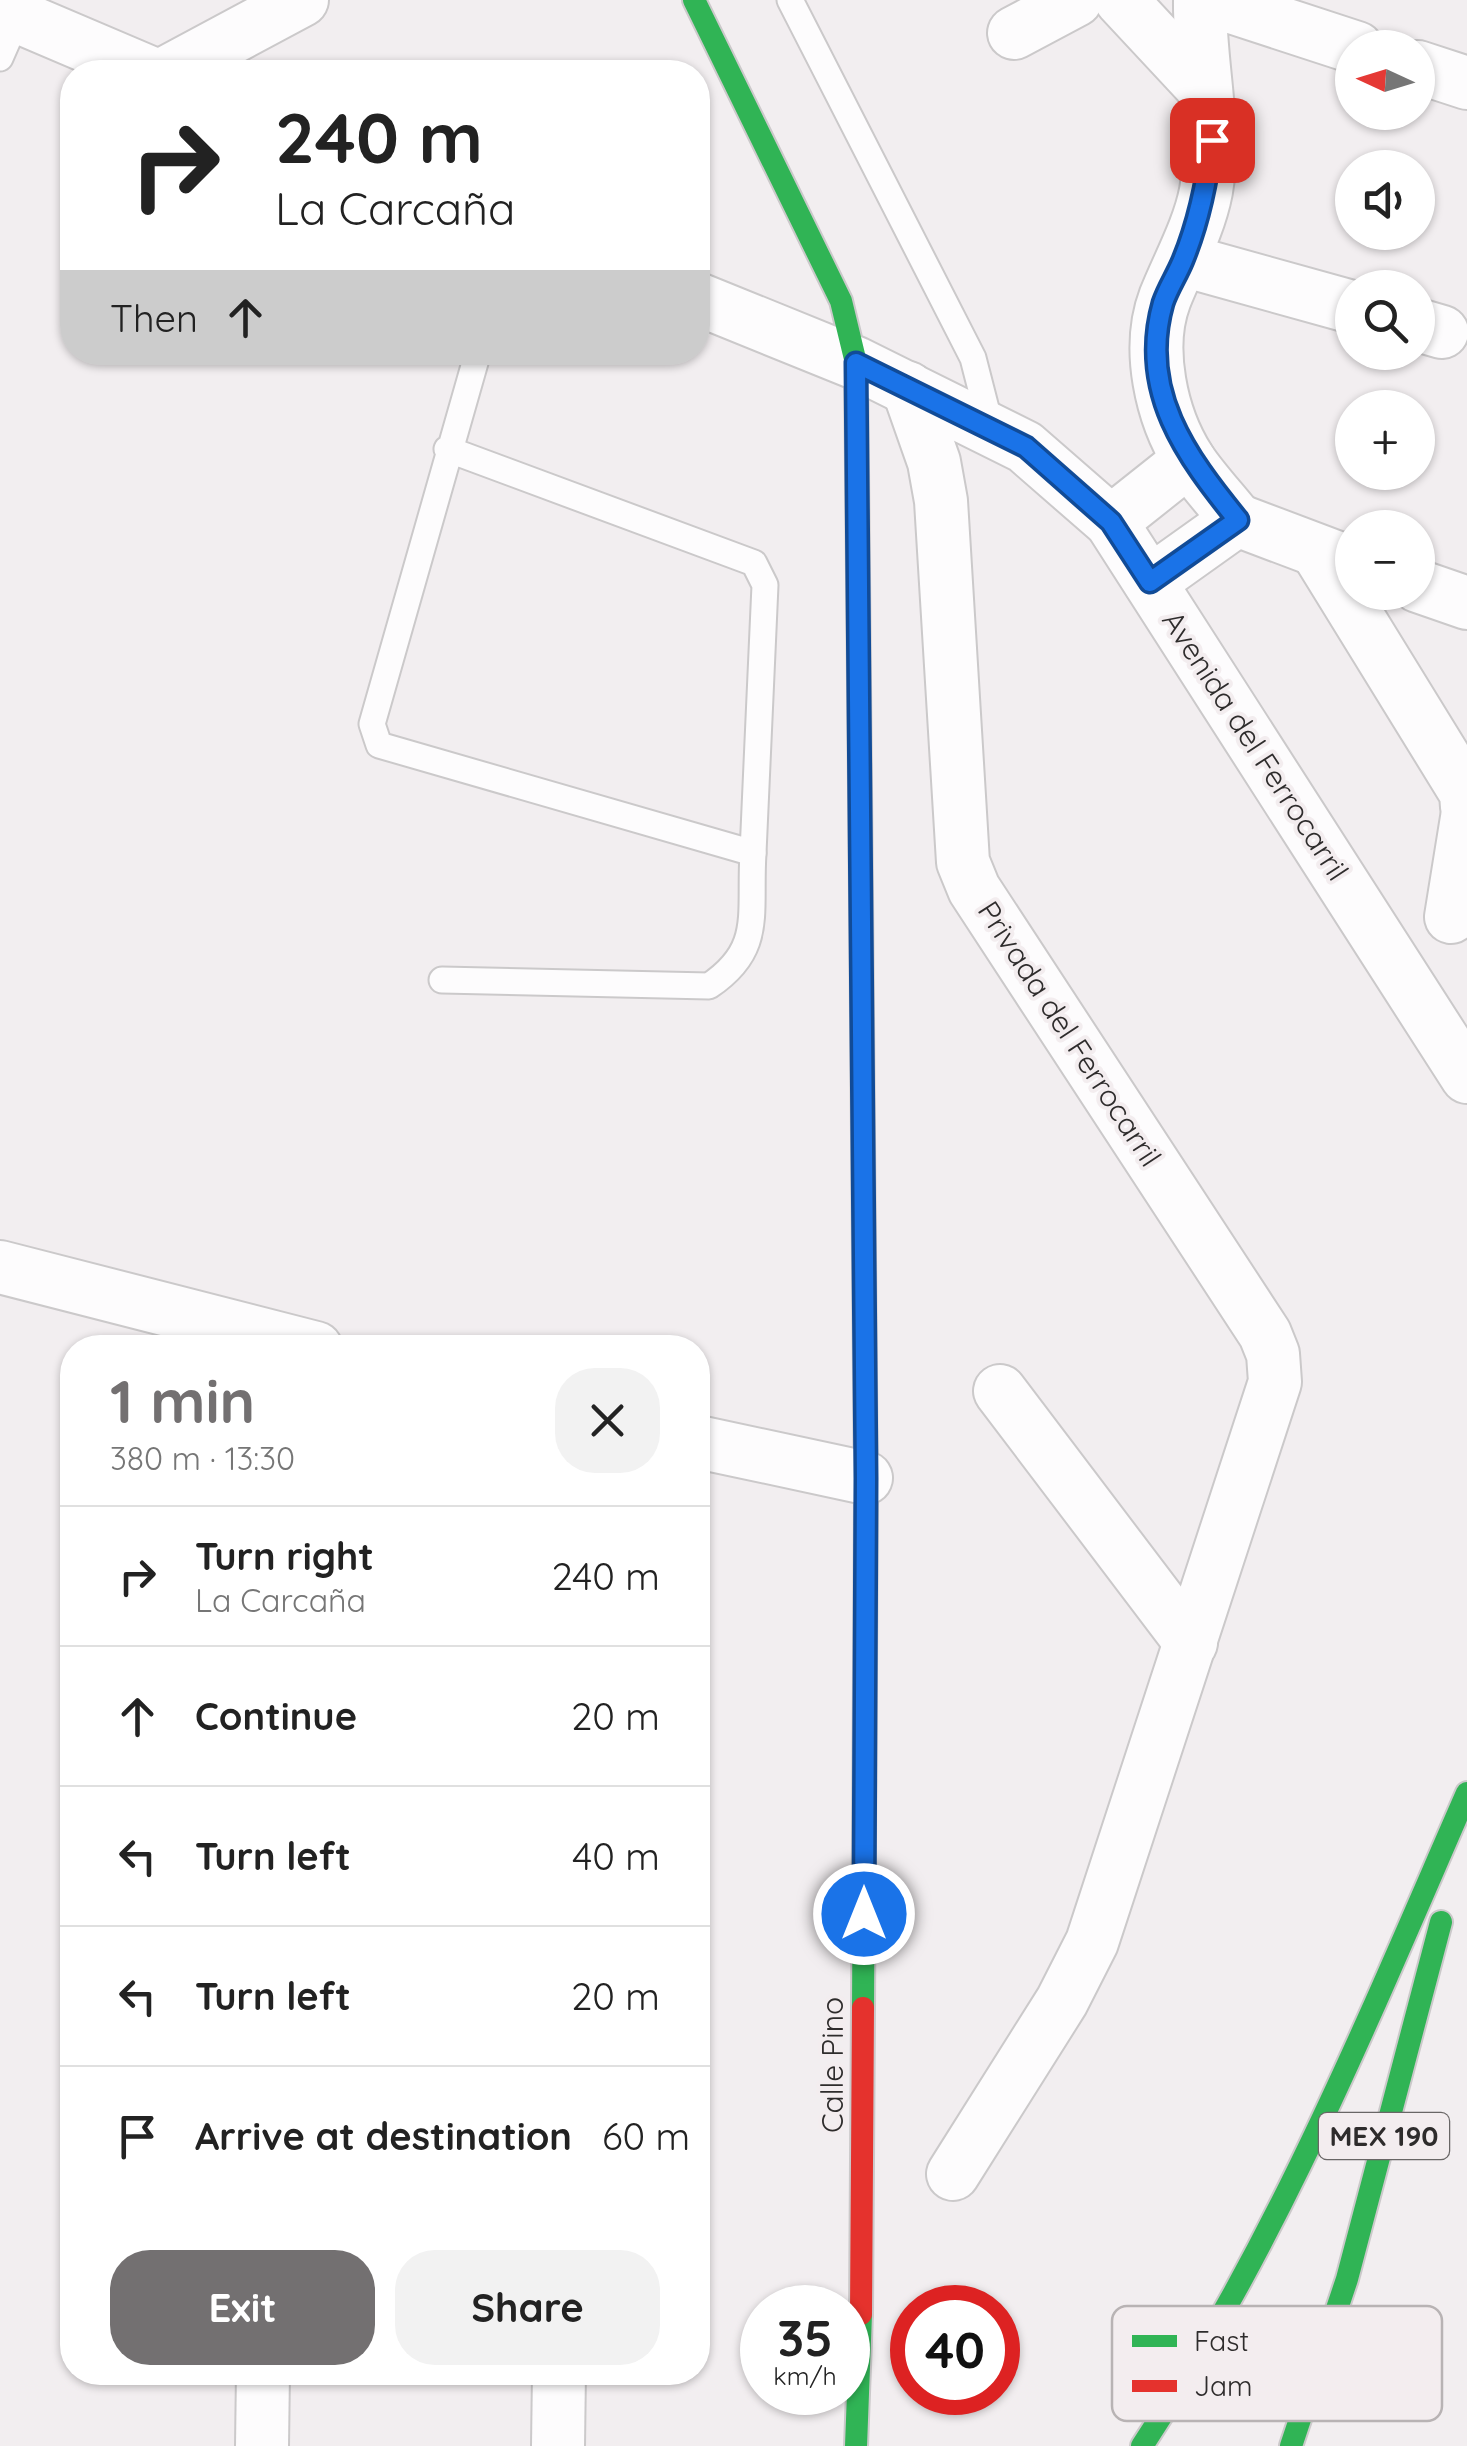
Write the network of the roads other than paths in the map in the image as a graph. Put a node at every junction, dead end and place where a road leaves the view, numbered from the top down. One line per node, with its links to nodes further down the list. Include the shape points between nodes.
1 (302, 0): 12 (street)
2 (694, 0): 19 (main road, via 841,301)
3 (790, 0): 22 (lane, via 973,358)
4 (1076, 0): 9 (street)
5 (1122, 0): 15 (street)
6 (1200, 0): 15 (street)
7 (1210, 0): 10 (street)
8 (6, 28): 11 (street)
9 (1014, 33)
10 (1335, 41)
11 (109, 60)
12 (190, 60)
13 (1435, 73): 14 (street)
14 (1467, 83)
15 (1204, 88): 16 (street, via 1212,140 1205,195)
16 (1183, 260): 17 (street); 24 (street, via 1164,302 1156,353 1167,412)
17 (1335, 302)
18 (710, 304): 19 (street, Avenida del Ferrocarril)
19 (856, 363): 21 (street, Avenida del Ferrocarril); 43 (main road, Calle Pino)
20 (474, 365): 23 (lane)
21 (908, 388): 22 (street, Avenida del Ferrocarril); 44 (street, Privada del Ferrocarril, via 941,502 963,862 974,889 1274,1354 1275,1382)
22 (976, 422): 26 (street, Avenida del Ferrocarril, via 1026,447)
23 (448, 449): 34 (lane, via 754,563 765,585); 34 (lane, via 372,724 379,745)
24 (1189, 460): 25 (street); 26 (street)
25 (1238, 520): 27 (street); 28 (street)
26 (1111, 522): 28 (street, Avenida del Ferrocarril)
27 (1335, 557)
28 (1150, 582): 37 (street, Avenida del Ferrocarril)
29 (1435, 592): 30 (street)
30 (1467, 603)
31 (1364, 610): 32 (street, via 1466,793)
32 (1467, 807)
33 (1467, 818): 35 (street)
34 (753, 853): 36 (lane, via 747,951 709,986)
35 (1451, 918)
36 (442, 980)
37 (1467, 1077)
38 (0, 1267): 39 (street)
39 (158, 1327): 40 (street)
40 (218, 1335)
41 (1000, 1390): 44 (street)
42 (710, 1445): 43 (street)
43 (866, 1478): 56 (main road, Calle Pino)
44 (1191, 1643): 47 (street, Privada del Ferrocarril, via 1092,1942)
45 (1467, 1793): 48 (main road, via 1347,2077 1283,2212)
46 (1467, 1822): 49 (main road, MEX 190)
47 (953, 2174)
48 (1226, 2306)
49 (1337, 2306)
50 (263, 2385): 54 (street)
51 (559, 2385): 55 (street)
52 (1157, 2421): 57 (main road)
53 (1299, 2421): 58 (main road, MEX 190)
54 (262, 2446)
55 (558, 2446)
56 (856, 2446)
57 (1142, 2446)
58 (1291, 2446)

